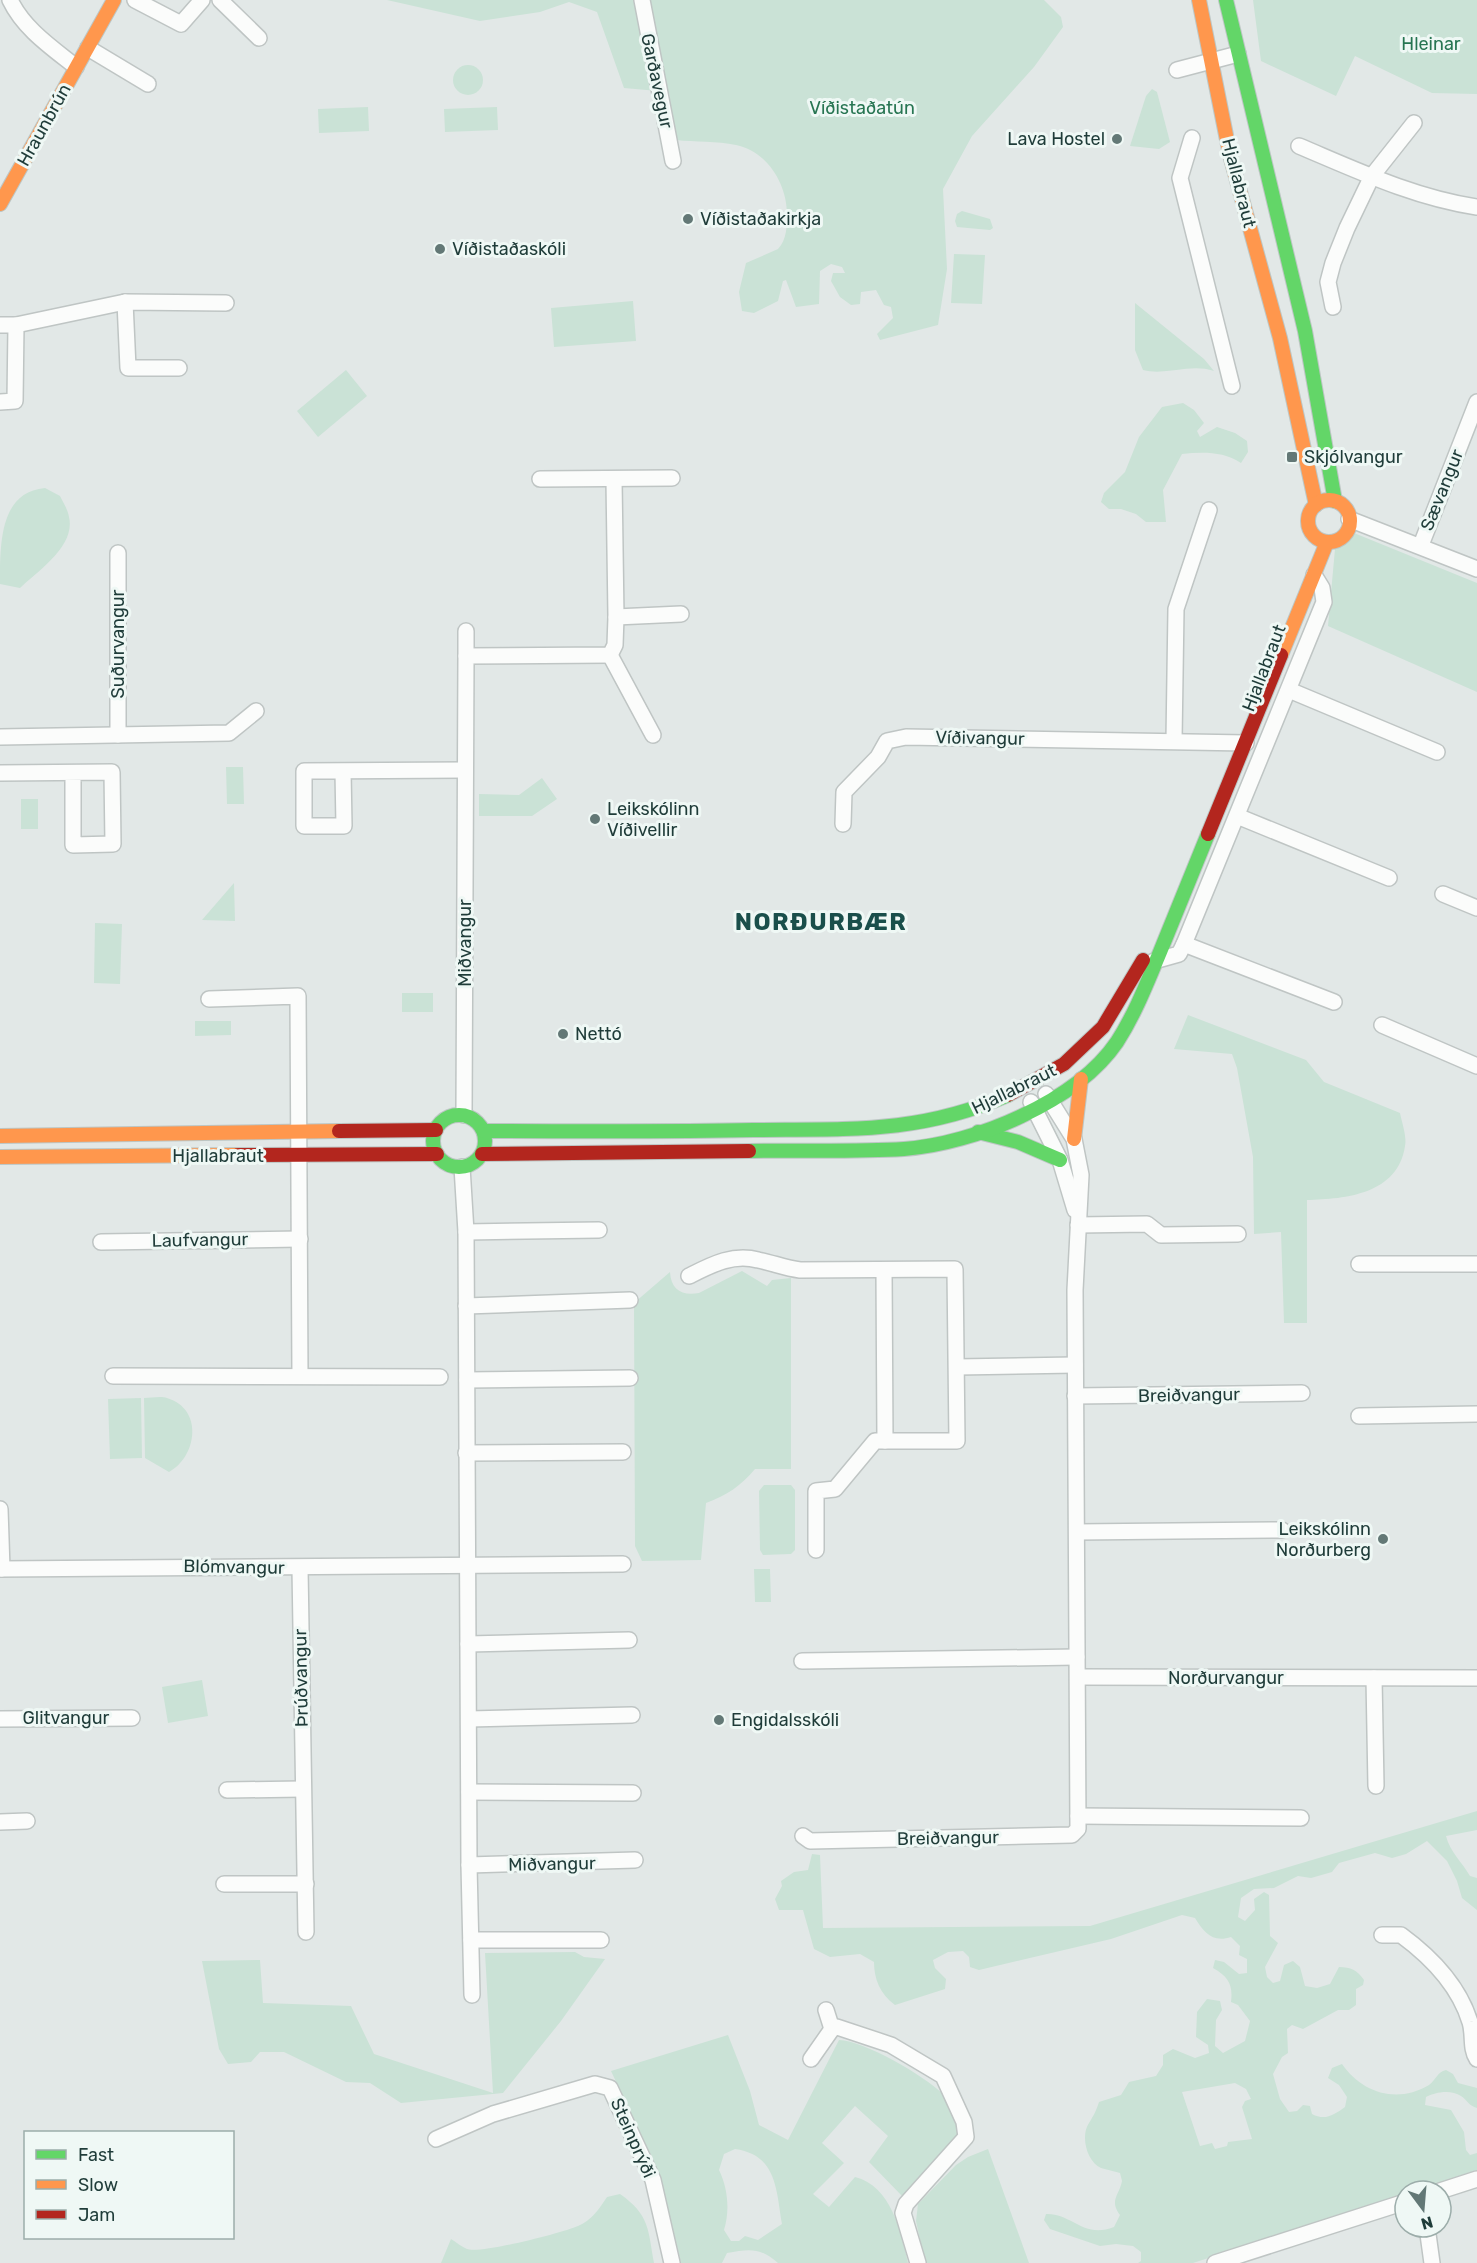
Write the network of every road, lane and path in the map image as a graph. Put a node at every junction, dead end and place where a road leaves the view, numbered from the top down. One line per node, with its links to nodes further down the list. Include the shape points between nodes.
1 (10, 0): 13 (street, via 44,42)
2 (114, 0): 10 (main road, Hraunbrún)
3 (135, 0): 4 (street, via 181,24)
4 (202, 0)
5 (220, 0): 9 (street)
6 (642, 0): 19 (street, Garðavegur)
7 (1199, 0): 12 (main road, Hjallabraut)
8 (1226, 0): 11 (main road, Hjallabraut)
9 (259, 38)
10 (88, 48): 13 (main road, Hraunbrún); 15 (street)
11 (1238, 54): 12 (street); 35 (main road, Hjallabraut, via 1305,332)
12 (1211, 62): 14 (street); 36 (main road, Hjallabraut, via 1230,155 1295,401)
13 (76, 67): 21 (main road, Hraunbrún)
14 (1177, 70)
15 (148, 84)
16 (1414, 123): 20 (street)
17 (1192, 138): 29 (street, via 1180,178)
18 (1299, 146): 20 (street)
19 (673, 161)
20 (1372, 176): 22 (street, via 1452,203); 25 (street, via 1333,263 1328,282)
21 (0, 204)
22 (1477, 207)
23 (125, 302): 24 (street); 27 (street); 28 (street, via 128,368)
24 (226, 303)
25 (1333, 307)
26 (0, 325): 27 (street)
27 (16, 325): 30 (street, via 15,401)
28 (179, 368)
29 (1232, 386)
30 (0, 402)
31 (1477, 402): 41 (street, Sævangur)
32 (672, 478): 34 (street)
33 (540, 479): 34 (street)
34 (614, 480): 46 (street)
35 (1335, 501): 36 (main road); 38 (main road, via 1346,510)
36 (1316, 505): 39 (main road, via 1308,516)
37 (1209, 510): 55 (street, via 1176,609)
38 (1349, 519): 40 (main road, via 1341,538); 41 (street)
39 (1313, 535): 40 (main road); 56 (main road, Hjallabraut)
40 (1327, 542): 44 (main road, Hjallabraut)
41 (1421, 545): 43 (street)
42 (118, 553): 52 (street, Suðurvangur)
43 (1477, 569)
44 (1314, 575): 50 (street, Hjallabraut, via 1324,602); 56 (main road, Hjallabraut)
45 (681, 614): 46 (street)
46 (616, 617): 48 (street, via 615,645)
47 (466, 631): 49 (street, Miðvangur)
48 (610, 655): 49 (street); 53 (street)
49 (466, 656): 58 (street, Miðvangur)
50 (1289, 690): 57 (street, Hjallabraut); 62 (street, Hjallabraut)
51 (255, 711): 52 (street, via 229,733)
52 (118, 735): 54 (street)
53 (653, 735)
54 (0, 737)
55 (1174, 740): 56 (street, Víðivangur); 63 (street, Víðivangur, via 906,737 887,741 878,758 844,792)
56 (1241, 742): 68 (main road, Hjallabraut); 74 (main road, Hjallabraut, via 1138,971 1103,1027 1064,1064)
57 (1437, 752)
58 (465, 770): 59 (street); 77 (street, Miðvangur)
59 (343, 771): 59 (street, via 344,826 304,826 304,771)
60 (0, 773): 61 (street)
61 (73, 773): 61 (street, via 73,845 113,844 112,772)
62 (1237, 816): 64 (street); 67 (street, Hjallabraut)
63 (843, 825)
64 (1389, 878)
65 (1443, 894): 66 (street)
66 (1477, 908)
67 (1184, 944): 68 (street, via 1179,954); 70 (street)
68 (1154, 962): 73 (main road, Hjallabraut, via 1125,1029 1106,1056)
69 (209, 999): 79 (street, via 298,996)
70 (1334, 1002)
71 (1382, 1025): 72 (street)
72 (1477, 1066)
73 (1081, 1079): 75 (main road, Hjallabraut); 83 (main road)
74 (1029, 1085): 75 (street); 76 (street); 80 (main road, Hjallabraut, via 950,1118 892,1128)
75 (1050, 1099): 76 (main road, Hjallabraut); 83 (street)
76 (1034, 1108): 81 (main road, Hjallabraut); 88 (street)
77 (464, 1115): 78 (main road, via 443,1121); 80 (main road)
78 (436, 1130): 79 (main road, Hjallabraut); 86 (main road, via 433,1140)
79 (300, 1131): 82 (main road, Hjallabraut); 85 (street)
80 (484, 1131): 84 (main road)
81 (978, 1132): 84 (main road, Hjallabraut, via 929,1146 869,1150); 88 (main road, via 1018,1142)
82 (0, 1136)
83 (1074, 1139): 90 (street, via 1081,1175)
84 (482, 1154): 89 (main road)
85 (300, 1155): 86 (main road, Hjallabraut); 87 (main road, Hjallabraut); 94 (street)
86 (437, 1155): 89 (main road, via 451,1166)
87 (0, 1157)
88 (1060, 1160): 90 (street)
89 (462, 1167): 92 (street)
90 (1078, 1225): 93 (street, via 1147,1224 1161,1235); 102 (street)
91 (599, 1230): 92 (street)
92 (466, 1232): 101 (street)
93 (1238, 1234)
94 (300, 1239): 95 (street, Laufvangur); 105 (street)
95 (101, 1242)
96 (1359, 1264): 97 (street)
97 (1477, 1264)
98 (884, 1270): 99 (street, via 800,1270 756,1259 733,1258); 103 (street, via 955,1269); 113 (street)
99 (689, 1276)
100 (630, 1300): 101 (street)
101 (466, 1306): 108 (street)
102 (1075, 1365): 103 (street); 110 (street)
103 (957, 1366): 113 (street, via 957,1441)
104 (113, 1376): 105 (street)
105 (300, 1376): 106 (street)
106 (440, 1377)
107 (630, 1378): 108 (street)
108 (467, 1380): 115 (street)
109 (1302, 1393): 110 (street, Breiðvangur)
110 (1075, 1396): 118 (street)
111 (1477, 1414): 112 (street)
112 (1359, 1416)
113 (885, 1441): 119 (street, via 875,1441 835,1489 816,1491)
114 (623, 1452): 115 (street)
115 (466, 1453): 121 (street)
116 (0, 1509): 123 (street, Blómvangur)
117 (1282, 1530): 118 (street)
118 (1077, 1532): 126 (street)
119 (816, 1550)
120 (623, 1564): 121 (street)
121 (467, 1567): 122 (street, Blómvangur); 125 (street)
122 (300, 1568): 123 (street, Blómvangur); 136 (street, Þrúðvangur)
123 (1, 1569)
124 (629, 1640): 125 (street)
125 (468, 1644): 134 (street)
126 (1077, 1657): 127 (street); 128 (street)
127 (802, 1661)
128 (1078, 1677): 129 (street, Norðurvangur); 140 (street)
129 (1374, 1678): 130 (street, Norðurvangur); 135 (street)
130 (1477, 1678)
131 (632, 1714): 134 (street)
132 (132, 1718): 133 (street, Glitvangur)
133 (0, 1719)
134 (469, 1719): 138 (street)
135 (1376, 1786)
136 (302, 1789): 137 (street); 148 (street, Þrúðvangur)
137 (227, 1790)
138 (469, 1792): 139 (street); 146 (street)
139 (633, 1792)
140 (1078, 1816): 141 (street); 144 (street, Breiðvangur, via 1078,1829 1072,1835 810,1841)
141 (1302, 1818)
142 (27, 1821): 143 (street)
143 (0, 1822)
144 (803, 1836)
145 (635, 1860): 146 (street, Miðvangur)
146 (469, 1865): 151 (street)
147 (224, 1884): 148 (street)
148 (306, 1884): 149 (street, Þrúðvangur)
149 (306, 1932)
150 (1382, 1935): 157 (street, via 1401,1935 1430,1959 1457,1991 1472,2027)
151 (471, 1940): 152 (street); 153 (street)
152 (601, 1940)
153 (472, 1995)
154 (826, 2010): 155 (street)
155 (832, 2029): 156 (street); 164 (street, via 837,2027 891,2045 937,2071 948,2082 964,2122 966,2137 962,2144 906,2204 903,2213)
156 (812, 2059)
157 (1477, 2059)
158 (436, 2139): 163 (street, Steinprýði, via 493,2114 583,2087 595,2084 610,2088 653,2180)
159 (1477, 2179): 160 (street)
160 (1453, 2187)
161 (1393, 2206): 165 (street)
162 (1429, 2239): 166 (street)
163 (672, 2263)
164 (918, 2263)
165 (1215, 2263)
166 (1432, 2263)

